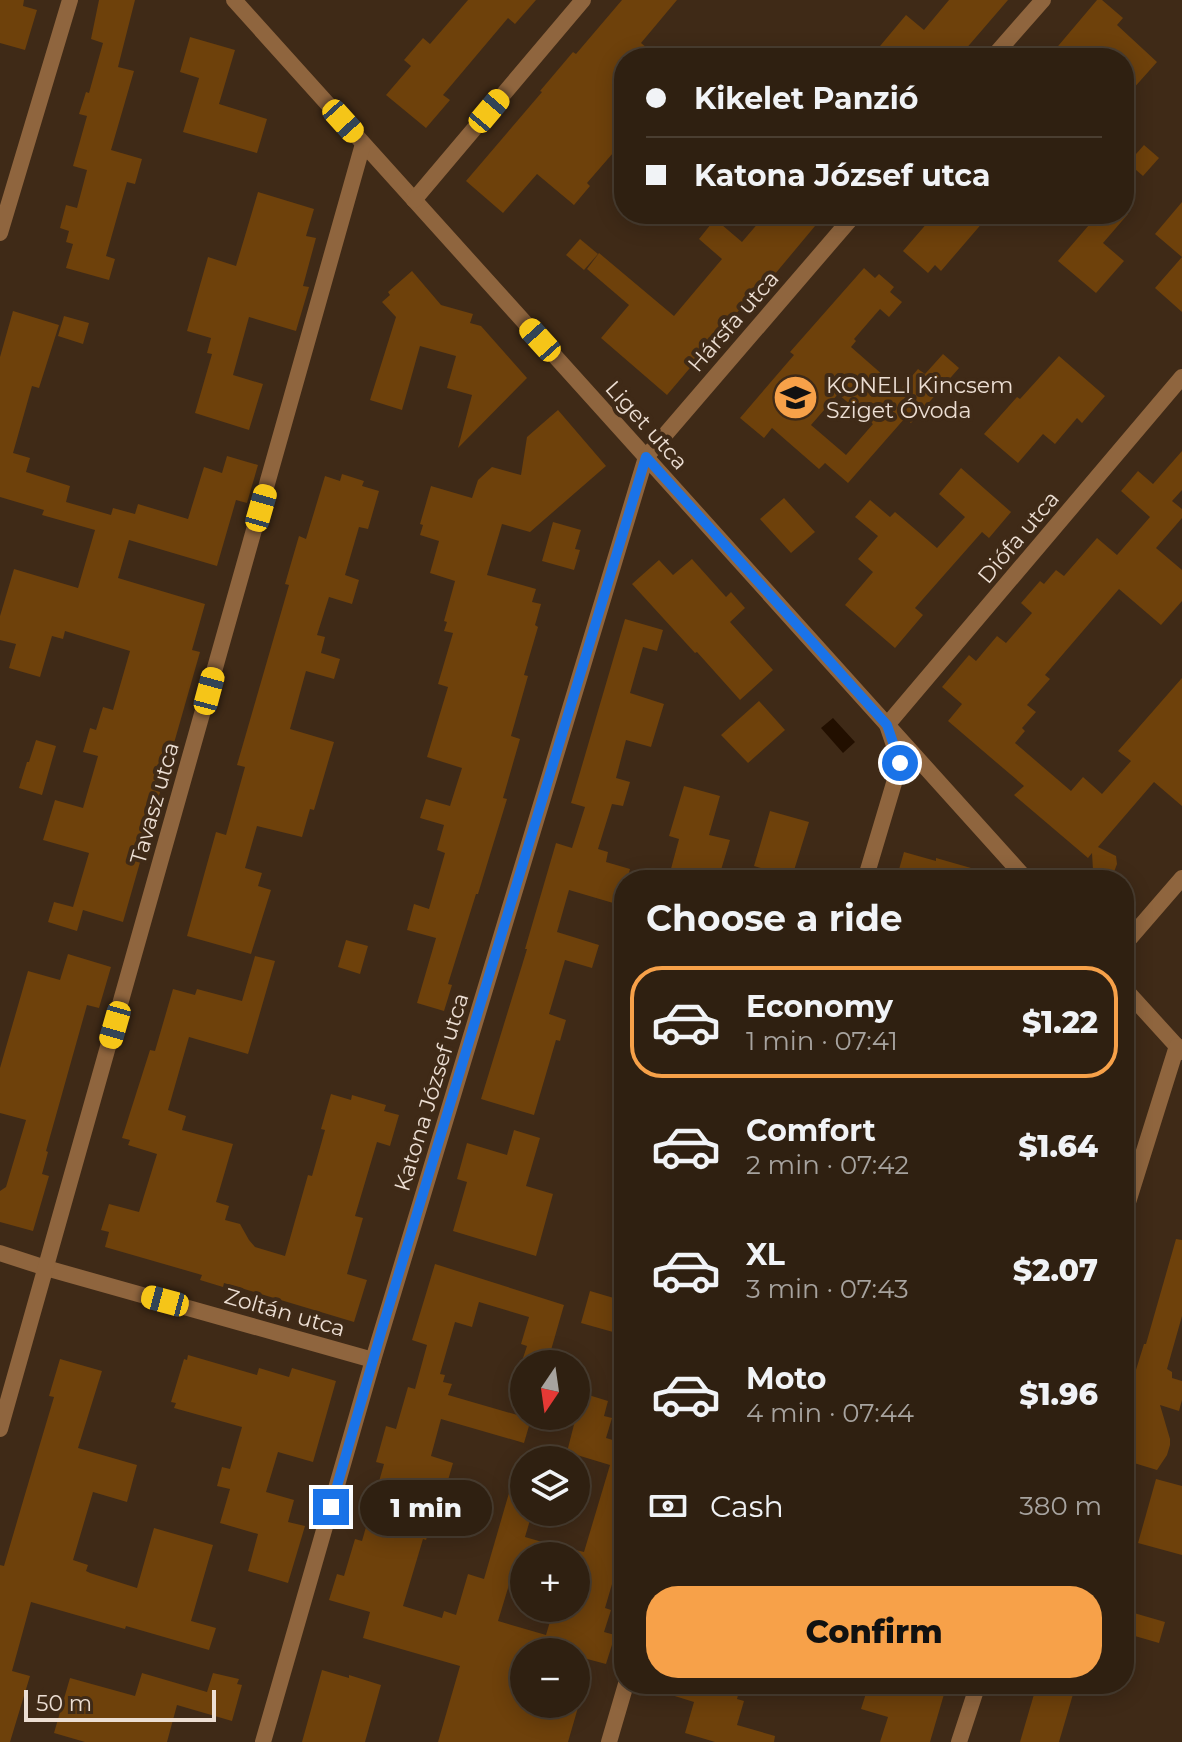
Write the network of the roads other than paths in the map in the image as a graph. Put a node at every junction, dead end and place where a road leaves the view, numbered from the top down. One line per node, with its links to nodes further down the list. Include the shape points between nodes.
1 (70, 0): 9 (street)
2 (234, 0): 6 (street, Liget utca)
3 (583, 0): 7 (street)
4 (1043, 0): 5 (street)
5 (1001, 48)
6 (363, 144): 7 (street, Liget utca); 21 (street, Tavasz utca)
7 (414, 200): 11 (street, Liget utca)
8 (846, 224): 11 (street, Hársfa utca)
9 (0, 233)
10 (1182, 377): 12 (street, Diófa utca)
11 (646, 457): 12 (street, Liget utca); 22 (street, Katona József utca)
12 (887, 725): 13 (street, via 900,763); 14 (street, Liget utca)
13 (868, 870)
14 (1018, 870)
15 (1182, 878): 16 (street)
16 (1134, 933)
17 (1134, 999): 18 (street)
18 (1179, 1049): 19 (street)
19 (1134, 1185)
20 (0, 1253): 21 (street, Zoltán utca)
21 (46, 1268): 22 (street, Zoltán utca); 23 (street, Tavasz utca)
22 (373, 1360): 26 (street, Katona József utca)
23 (0, 1429)
24 (623, 1694): 27 (street)
25 (975, 1694): 28 (street)
26 (263, 1742)
27 (609, 1742)
28 (959, 1742)

